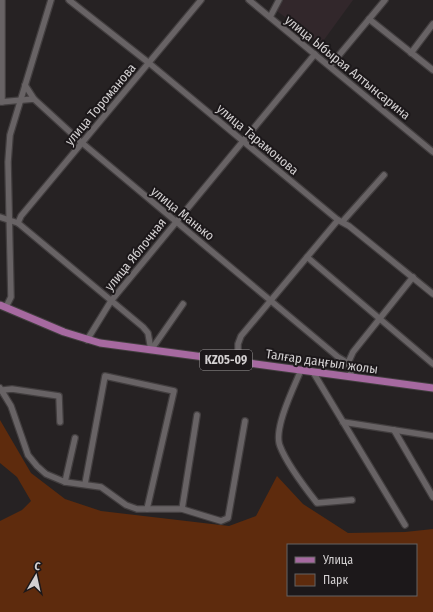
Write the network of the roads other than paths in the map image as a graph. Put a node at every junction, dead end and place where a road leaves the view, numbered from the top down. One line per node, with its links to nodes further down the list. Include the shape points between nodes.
1 (2, 0): 19 (street)
2 (51, 0): 16 (street)
3 (69, 0): 13 (street, улица Тарамонова)
4 (201, 0): 13 (street, улица Тороманова)
5 (249, 0): 8 (street, улица Ыбырая Алтынсарина)
6 (279, 0): 8 (street)
7 (385, 0): 9 (street)
8 (270, 17): 12 (street, улица Ыбырая Алтынсарина)
9 (369, 19): 11 (street); 14 (street)
10 (433, 24): 11 (street)
11 (411, 53): 15 (street)
12 (315, 54): 14 (street, улица Ыбырая Алтынсарина); 20 (street, улица Яблочная)
13 (149, 62): 20 (street, улица Тарамонова); 21 (street, улица Тороманова)
14 (330, 66): 22 (street, улица Ыбырая Алтынсарина)
15 (433, 70)
16 (25, 85): 17 (street, улица Манько); 18 (street)
17 (34, 99): 18 (street); 21 (street, улица Манько)
18 (20, 101): 19 (street); 25 (street, via 10,135)
19 (1, 102)
20 (243, 141): 26 (street, улица Тарамонова); 27 (street, улица Яблочная)
21 (81, 142): 27 (street, улица Манько); 28 (street, улица Тороманова, via 21,216)
22 (433, 152)
23 (384, 175): 26 (street)
24 (0, 217): 25 (street)
25 (9, 220): 28 (street); 35 (street, via 11,296)
26 (340, 221): 29 (street); 30 (street, улица Тарамонова)
27 (176, 222): 32 (street, улица Яблочная); 33 (street, улица Манько)
28 (18, 224): 32 (street)
29 (307, 257): 33 (street); 36 (street)
30 (413, 277): 31 (street, улица Тарамонова); 36 (street)
31 (433, 294)
32 (111, 301): 37 (street, улица Яблочная); 38 (street, via 146,330)
33 (270, 301): 39 (street, via 239,340); 40 (street, улица Манько)
34 (183, 304): 38 (street)
35 (3, 306): 37 (main road, Талғар даңғыл жолы / KZ05-09)
36 (378, 318): 40 (street); 41 (street)
37 (87, 340): 38 (main road, Талғар даңғыл жолы / KZ05-09)
38 (151, 350): 39 (main road, Талғар даңғыл жолы / KZ05-09)
39 (238, 362): 42 (main road, Талғар даңғыл жолы / KZ05-09)
40 (348, 363): 44 (street)
41 (433, 364)
42 (301, 370): 43 (main road, Талғар даңғыл жолы / KZ05-09); 57 (street, via 285,407 279,446 317,503)
43 (313, 372): 44 (main road, Талғар даңғыл жолы / KZ05-09); 50 (street)
44 (352, 377): 45 (main road, Талғар даңғыл жолы / KZ05-09)
45 (433, 388)
46 (1, 389): 49 (street, via 59,396); 54 (street, via 16,419 28,455 46,474)
47 (197, 416): 59 (street)
48 (245, 421): 59 (street, via 228,518 221,521)
49 (60, 422)
50 (343, 422): 51 (street); 60 (street)
51 (394, 430): 52 (street); 56 (street)
52 (433, 436)
53 (75, 438): 54 (street)
54 (65, 482): 55 (street)
55 (85, 484): 58 (street, via 101,487 126,505); 58 (street, via 105,376 174,391)
56 (433, 496)
57 (352, 500)
58 (147, 509): 59 (street)
59 (182, 509)
60 (405, 525)

